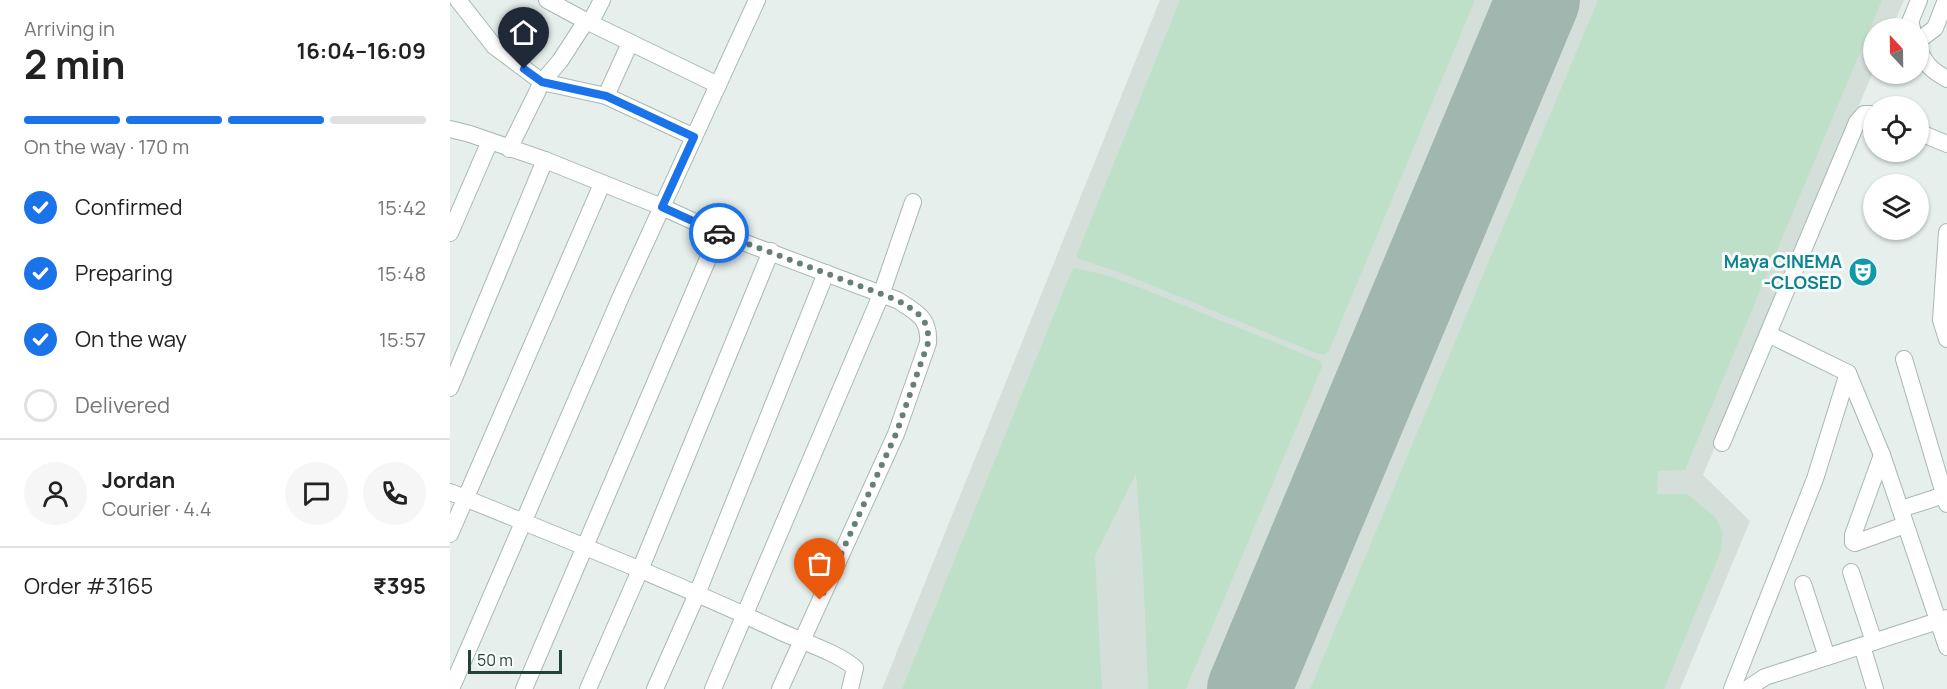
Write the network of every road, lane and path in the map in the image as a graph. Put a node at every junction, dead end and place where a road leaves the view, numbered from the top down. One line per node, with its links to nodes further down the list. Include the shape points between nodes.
1 (458, 0): 13 (street, via 494,46)
2 (547, 0): 7 (street)
3 (602, 0): 7 (street)
4 (757, 0): 14 (street)
5 (1919, 0): 8 (street)
6 (1946, 0): 9 (street, via 1935,28)
7 (579, 14): 10 (street); 13 (street, via 560,61)
8 (1912, 18)
9 (1929, 33)
10 (630, 42): 14 (street); 15 (street)
11 (1929, 66): 12 (street)
12 (1947, 79)
13 (542, 82): 15 (street); 22 (street)
14 (718, 85): 18 (street)
15 (606, 96): 18 (street)
16 (1863, 115): 33 (street)
17 (450, 129): 20 (street)
18 (694, 137): 26 (street)
19 (1929, 137): 21 (street)
20 (490, 141): 22 (street); 28 (street)
21 (1947, 144)
22 (509, 148): 23 (street)
23 (545, 160): 24 (street); 37 (street)
24 (602, 184): 26 (street); 40 (street)
25 (913, 202): 32 (street)
26 (662, 207): 29 (street); 43 (street)
27 (1947, 232): 34 (street, via 1941,320)
28 (450, 233)
29 (719, 233): 30 (street); 45 (street)
30 (771, 251): 31 (street); 46 (street)
31 (826, 273): 32 (street); 49 (street)
32 (881, 294): 50 (street); 52 (street, via 920,315 929,333 928,343 896,434)
33 (1768, 334): 36 (street); 38 (street)
34 (1947, 339)
35 (1904, 359): 41 (street)
36 (1848, 373): 39 (street); 63 (street, via 1815,479)
37 (450, 388)
38 (1722, 443)
39 (1882, 455): 42 (street); 42 (street, via 1852,535 1853,542)
40 (457, 495): 43 (street); 44 (street)
41 (1946, 498): 42 (street)
42 (1903, 517): 51 (street)
43 (523, 522): 45 (street); 56 (street)
44 (450, 534)
45 (585, 547): 46 (street); 57 (street)
46 (640, 570): 49 (street); 58 (street)
47 (1851, 572): 53 (street)
48 (1803, 584): 55 (street)
49 (697, 594): 50 (street); 59 (street)
50 (744, 615): 52 (street); 60 (street)
51 (1943, 619): 53 (street); 54 (street)
52 (801, 641): 61 (street); 62 (street, via 846,660 855,668)
53 (1868, 644): 55 (street); 65 (street)
54 (1947, 647)
55 (1827, 657): 64 (street, via 1765,677)
56 (451, 689)
57 (524, 689)
58 (588, 689)
59 (655, 689)
60 (713, 689)
61 (780, 689)
62 (850, 689)
63 (1732, 689)
64 (1747, 689)
65 (1875, 689)

